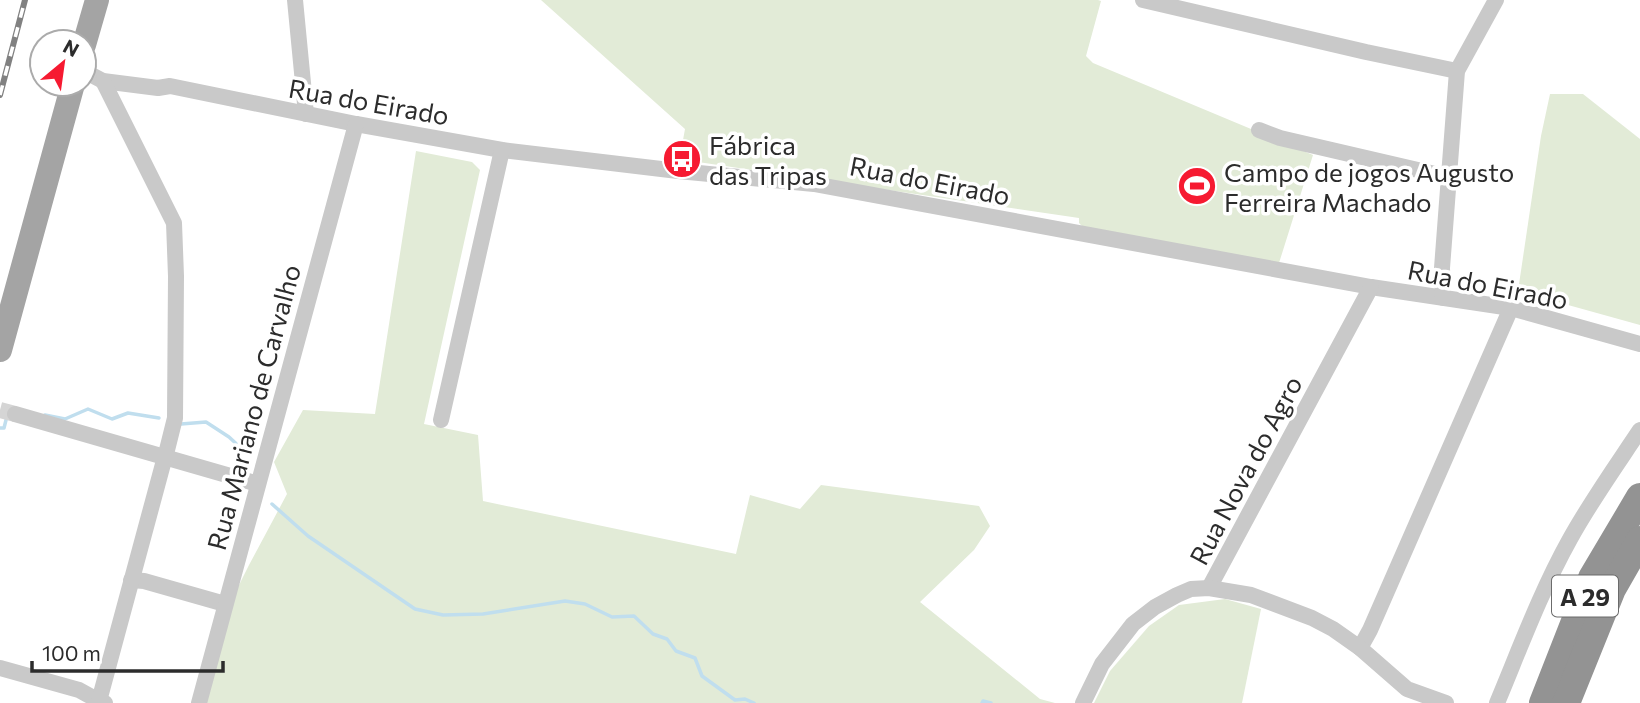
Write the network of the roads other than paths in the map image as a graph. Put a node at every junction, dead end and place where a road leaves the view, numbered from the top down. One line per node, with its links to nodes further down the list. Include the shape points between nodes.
1 (97, 0): 5 (main road)
2 (295, 0): 10 (street)
3 (1143, 0): 6 (street)
4 (1496, 0): 6 (street)
5 (89, 28)
6 (1457, 71): 14 (street)
7 (98, 78): 8 (street, Rua do Eirado)
8 (103, 81): 10 (street, Rua do Eirado, via 170,86); 26 (street, via 174,223 175,418)
9 (69, 98): 19 (main road)
10 (306, 114): 11 (street, Rua do Eirado)
11 (356, 124): 13 (street, Rua do Eirado); 23 (street, Rua Mariano de Carvalho)
12 (1259, 130): 14 (street)
13 (502, 150): 15 (street, Rua do Eirado, via 814,184); 21 (street)
14 (1448, 177): 16 (street)
15 (1371, 287): 16 (street, Rua do Eirado); 27 (street, Rua Nova do Agro)
16 (1443, 298): 17 (street, Rua do Eirado)
17 (1511, 308): 18 (street, Rua do Eirado); 29 (street)
18 (1640, 344)
19 (0, 350)
20 (15, 414): 23 (street)
21 (441, 420)
22 (1640, 430): 36 (street, via 1569,540)
23 (258, 484): 28 (street, Rua Mariano de Carvalho)
24 (1640, 496): 37 (highway, A 29, via 1592,578)
25 (1640, 540): 38 (highway, A 29, via 1612,589)
26 (131, 580): 28 (street); 32 (street)
27 (1209, 588): 29 (street, Rua Nova do Agro, via 1251,595 1312,618); 34 (street, via 1177,595 1133,624 1102,664)
28 (225, 604): 33 (street, Rua Mariano de Carvalho)
29 (1360, 648): 31 (street, Rua Nova do Agro)
30 (0, 668): 32 (street, via 79,690)
31 (1403, 696): 35 (street, Rua Nova do Agro)
32 (102, 702)
33 (199, 703)
34 (1083, 703)
35 (1446, 703)
36 (1497, 703)
37 (1543, 703)
38 (1566, 703)

